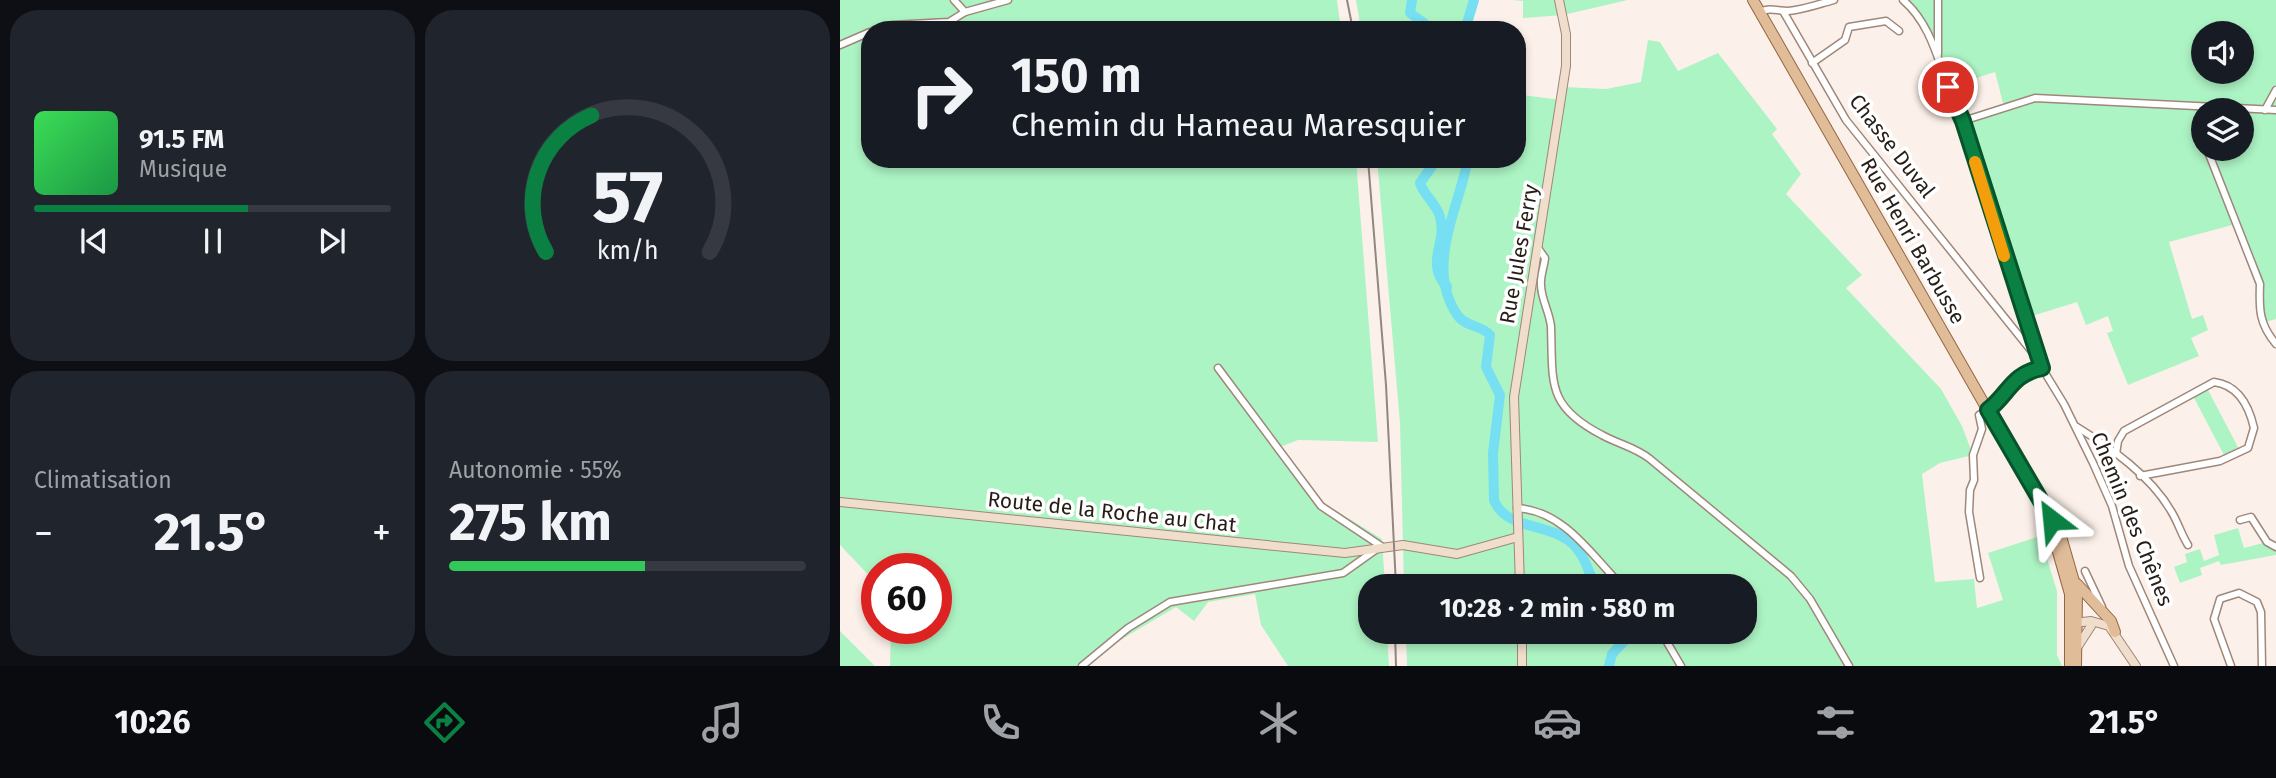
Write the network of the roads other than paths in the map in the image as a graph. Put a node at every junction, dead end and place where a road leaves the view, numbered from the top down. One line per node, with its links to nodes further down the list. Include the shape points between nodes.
1 (954, 0): 9 (street)
2 (1008, 0): 9 (street)
3 (1559, 0): 24 (main road, Rue Jules Ferry, via 1566,66)
4 (1753, 0): 10 (main road, Rue Henri Barbusse)
5 (1834, 0): 8 (street)
6 (1903, 0): 15 (street, Chemin des Chênes, via 1926,28)
7 (1938, 0): 15 (street)
8 (1783, 11): 10 (street, via 1771,7); 16 (street, Chasse Duval)
9 (965, 12): 11 (street)
10 (1759, 12): 29 (main road, Rue Henri Barbusse)
11 (951, 21)
12 (1899, 31): 16 (street, via 1886,21 1854,24 1845,40)
13 (861, 36): 14 (street)
14 (840, 46)
15 (1938, 56): 22 (street, Chemin des Chênes)
16 (1812, 63): 26 (street, Chasse Duval, via 1846,120)
17 (2276, 90): 20 (street)
18 (2191, 107): 22 (street, via 2035,99)
19 (2254, 110): 20 (street)
20 (2265, 110): 21 (street)
21 (2276, 110)
22 (1963, 121): 26 (street, Chemin des Chênes)
23 (2212, 161): 25 (street, via 2260,284 2264,329)
24 (1538, 248): 37 (main road, Rue Jules Ferry, via 1514,397); 58 (street, via 1545,258 1541,286 1551,321 1551,366 1559,402 1602,435 1643,454 1791,576 1810,599)
25 (2276, 344)
26 (2038, 359): 28 (street, Chemin des Chênes)
27 (1218, 368): 41 (street, via 1321,506)
28 (2042, 368): 29 (street, via 2021,376); 30 (street, Chemin des Chênes)
29 (1988, 410): 35 (main road, Rue Henri Barbusse); 46 (street, via 1979,415 1982,429 1973,455 1970,490)
30 (2075, 426): 31 (street); 32 (street, Chemin des Chênes)
31 (2099, 442): 32 (street, via 2091,440); 33 (street)
32 (2085, 447): 62 (street, Chemin des Chênes, via 2112,506 2129,566)
33 (2116, 454): 34 (street); 34 (street, via 2124,431 2214,382 2225,383 2242,398 2255,428 2248,448 2220,461)
34 (2140, 476): 40 (street, via 2171,510)
35 (2041, 501): 47 (main road, via 2062,540); 49 (main road, via 2065,569)
36 (840, 502): 41 (main road, Route de la Roche au Chat, via 1333,552)
37 (1517, 511): 39 (main road, Rue Jules Ferry); 45 (street, via 1538,514 1576,535)
38 (2240, 520): 42 (street, via 2251,517 2267,542)
39 (1518, 537): 41 (main road, Route de la Roche au Chat, via 1457,554 1403,544); 44 (main road, Rue Jules Ferry)
40 (2188, 545)
41 (1381, 546): 55 (street, via 1343,573 1170,602 1128,628)
42 (2276, 547)
43 (2085, 571): 48 (street)
44 (1520, 574)
45 (1611, 574)
46 (1980, 578)
47 (2075, 580): 48 (main road); 49 (main road)
48 (2102, 612): 51 (main road)
49 (2077, 623): 50 (main road); 54 (main road); 59 (main road)
50 (2095, 625): 51 (main road); 54 (main road)
51 (2115, 632): 61 (main road)
52 (1522, 644): 56 (main road)
53 (1668, 644): 57 (street)
54 (2078, 646): 60 (main road)
55 (1082, 666)
56 (1522, 666)
57 (1681, 666)
58 (1849, 666)
59 (2070, 666)
60 (2076, 666)
61 (2136, 666)
62 (2174, 666)
63 (2231, 666): 64 (street, via 2214,619 2220,599 2239,593 2257,601 2261,612)
64 (2262, 666)

